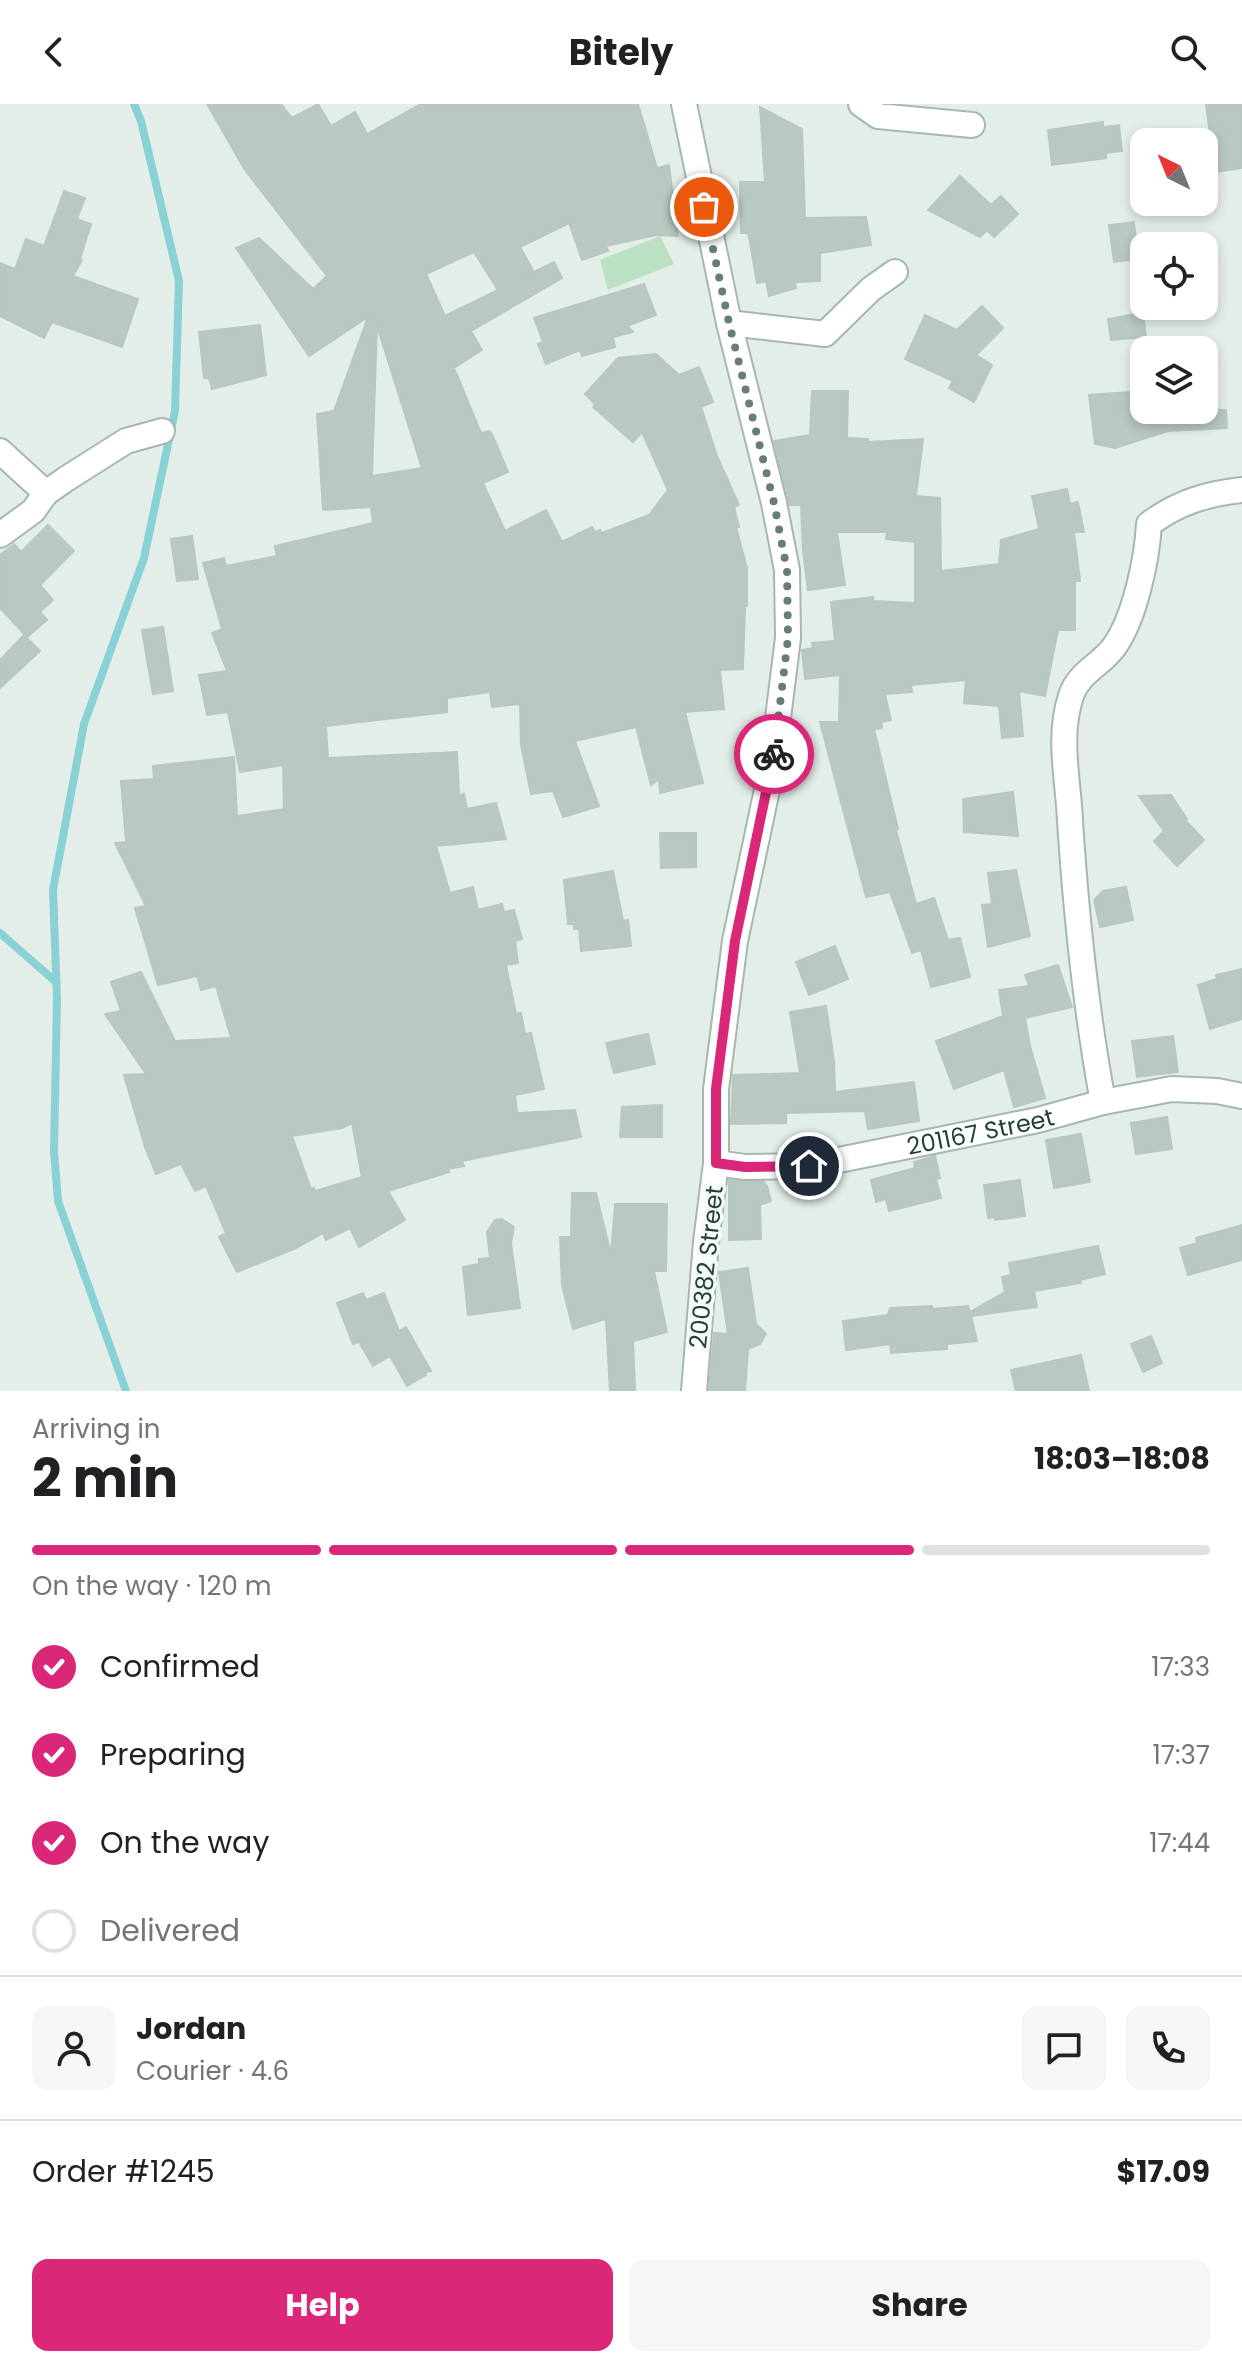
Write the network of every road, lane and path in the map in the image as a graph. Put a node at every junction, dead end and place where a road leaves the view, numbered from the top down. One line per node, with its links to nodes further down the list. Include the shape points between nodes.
1 (684, 104): 5 (street, 200382 Street)
2 (861, 104): 3 (street, via 878,116)
3 (972, 125)
4 (895, 272): 5 (street, via 825,334)
5 (729, 323): 13 (street, 200382 Street, via 787,570 788,638 772,766 735,941 716,1089)
6 (162, 431): 9 (street, via 126,441)
7 (0, 451): 9 (street)
8 (1242, 490): 12 (street, via 1184,502 1149,524 1148,547 1127,621 1115,646 1081,676 1071,695 1064,728 1071,847)
9 (46, 493): 10 (street, via 33,511)
10 (0, 535)
11 (1242, 1096): 12 (street, 201167 Street, via 1172,1089)
12 (1103, 1102): 13 (street, 201167 Street, via 809,1166)
13 (716, 1163): 14 (street, 200382 Street)
14 (694, 1391)

